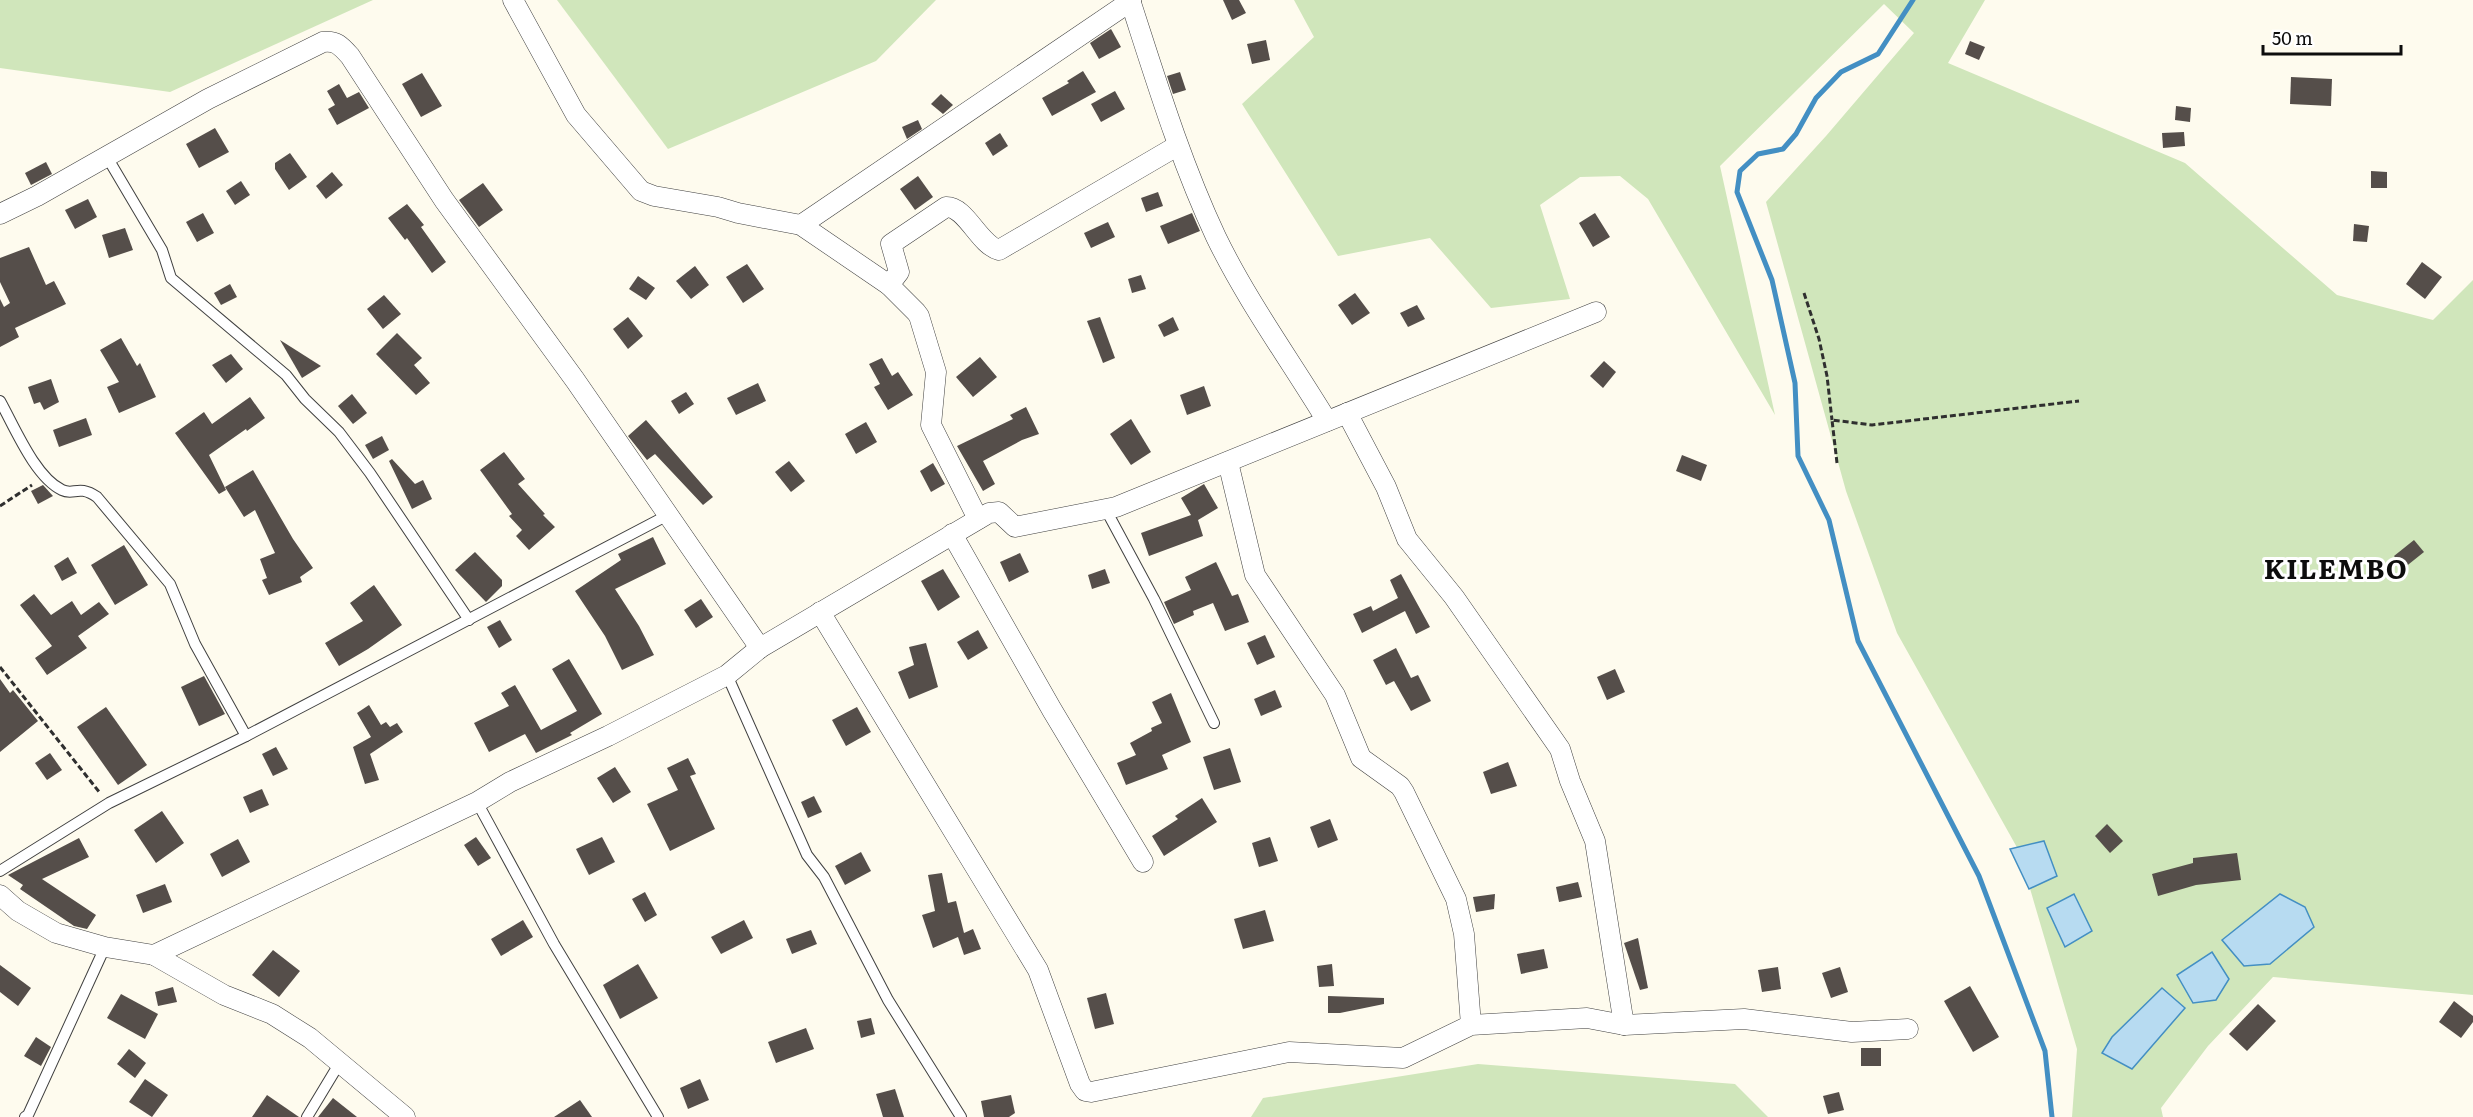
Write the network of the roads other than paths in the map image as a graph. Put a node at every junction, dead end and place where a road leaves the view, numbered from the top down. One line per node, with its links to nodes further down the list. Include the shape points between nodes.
1 (513, 0): 6 (street, via 576,115 641,191)
2 (1131, 1): 3 (street); 6 (street)
3 (1177, 146): 7 (street, via 999,250 990,246 957,209 946,207 891,244 899,272); 11 (street, via 1230,264)
4 (107, 157): 5 (street); 14 (street, via 208,99 323,42 333,41 350,56 444,200); 18 (lane, via 162,250 171,278 286,375 339,432)
5 (0, 214)
6 (801, 225): 7 (street)
7 (889, 285): 15 (street, via 919,316 936,372 931,425)
8 (1596, 312): 10 (street)
9 (0, 401): 22 (lane, via 44,478 63,491 80,489 97,498 170,584 195,644)
10 (1347, 413): 11 (street); 30 (street, via 1386,487 1407,538 1454,597 1560,749 1595,841)
11 (1327, 421): 12 (street)
12 (1228, 462): 13 (street); 29 (street, via 1255,575 1335,695 1361,758 1404,792 1456,899 1464,934)
13 (1106, 510): 15 (street, via 1015,526 999,512); 21 (lane)
14 (668, 515): 18 (lane); 19 (street)
15 (978, 519): 16 (street)
16 (952, 534): 17 (street); 24 (street)
17 (820, 612): 19 (street); 29 (street, via 1038,970 1085,1091 1289,1052 1403,1058)
18 (469, 620): 22 (lane)
19 (760, 648): 20 (street)
20 (727, 675): 23 (street); 37 (lane, via 807,855 824,877 888,1000)
21 (1214, 723)
22 (246, 736): 25 (lane, via 109,803)
23 (477, 802): 28 (street); 36 (lane, via 554,944)
24 (1143, 862)
25 (0, 871)
26 (0, 895): 27 (street, via 18,911 56,933)
27 (105, 947): 28 (street); 33 (lane)
28 (154, 955): 32 (street, via 224,995 272,1014 310,1038)
29 (1471, 1024): 30 (street, via 1587,1018)
30 (1624, 1025): 31 (street, via 1744,1019 1852,1032)
31 (1908, 1029)
32 (339, 1064): 34 (lane); 35 (street)
33 (25, 1117)
34 (307, 1117)
35 (405, 1117)
36 (658, 1117)
37 (962, 1117)

